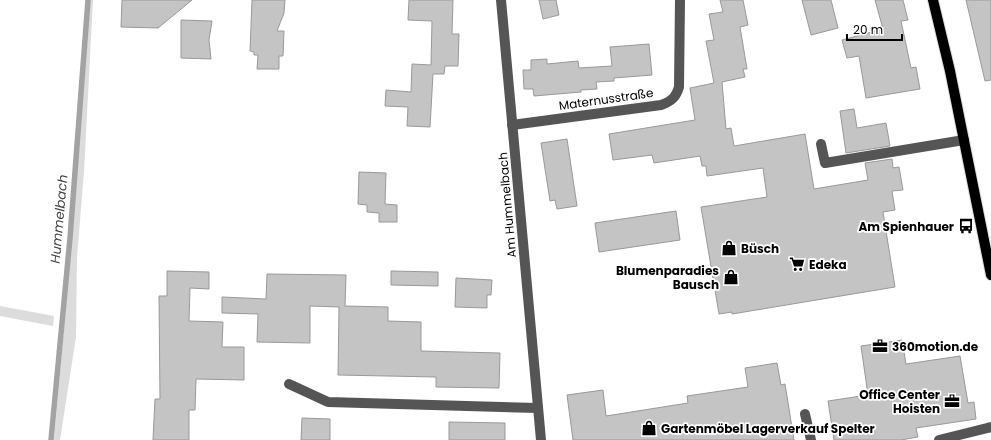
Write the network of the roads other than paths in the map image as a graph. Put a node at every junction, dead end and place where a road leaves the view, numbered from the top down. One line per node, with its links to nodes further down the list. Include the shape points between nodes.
1 (501, 0): 4 (street, Am Hummelbach)
2 (680, 0): 4 (street, Maternusstraße, via 679,87 670,101 661,105)
3 (933, 0): 5 (main road)
4 (512, 125): 9 (street, Am Hummelbach)
5 (964, 140): 6 (street, via 825,163); 7 (main road)
6 (821, 144)
7 (991, 275)
8 (289, 384): 9 (street, via 328,402)
9 (538, 408): 12 (street, Am Hummelbach)
10 (805, 414): 13 (street)
11 (991, 427): 14 (street)
12 (541, 440)
13 (811, 440)
14 (939, 440)

